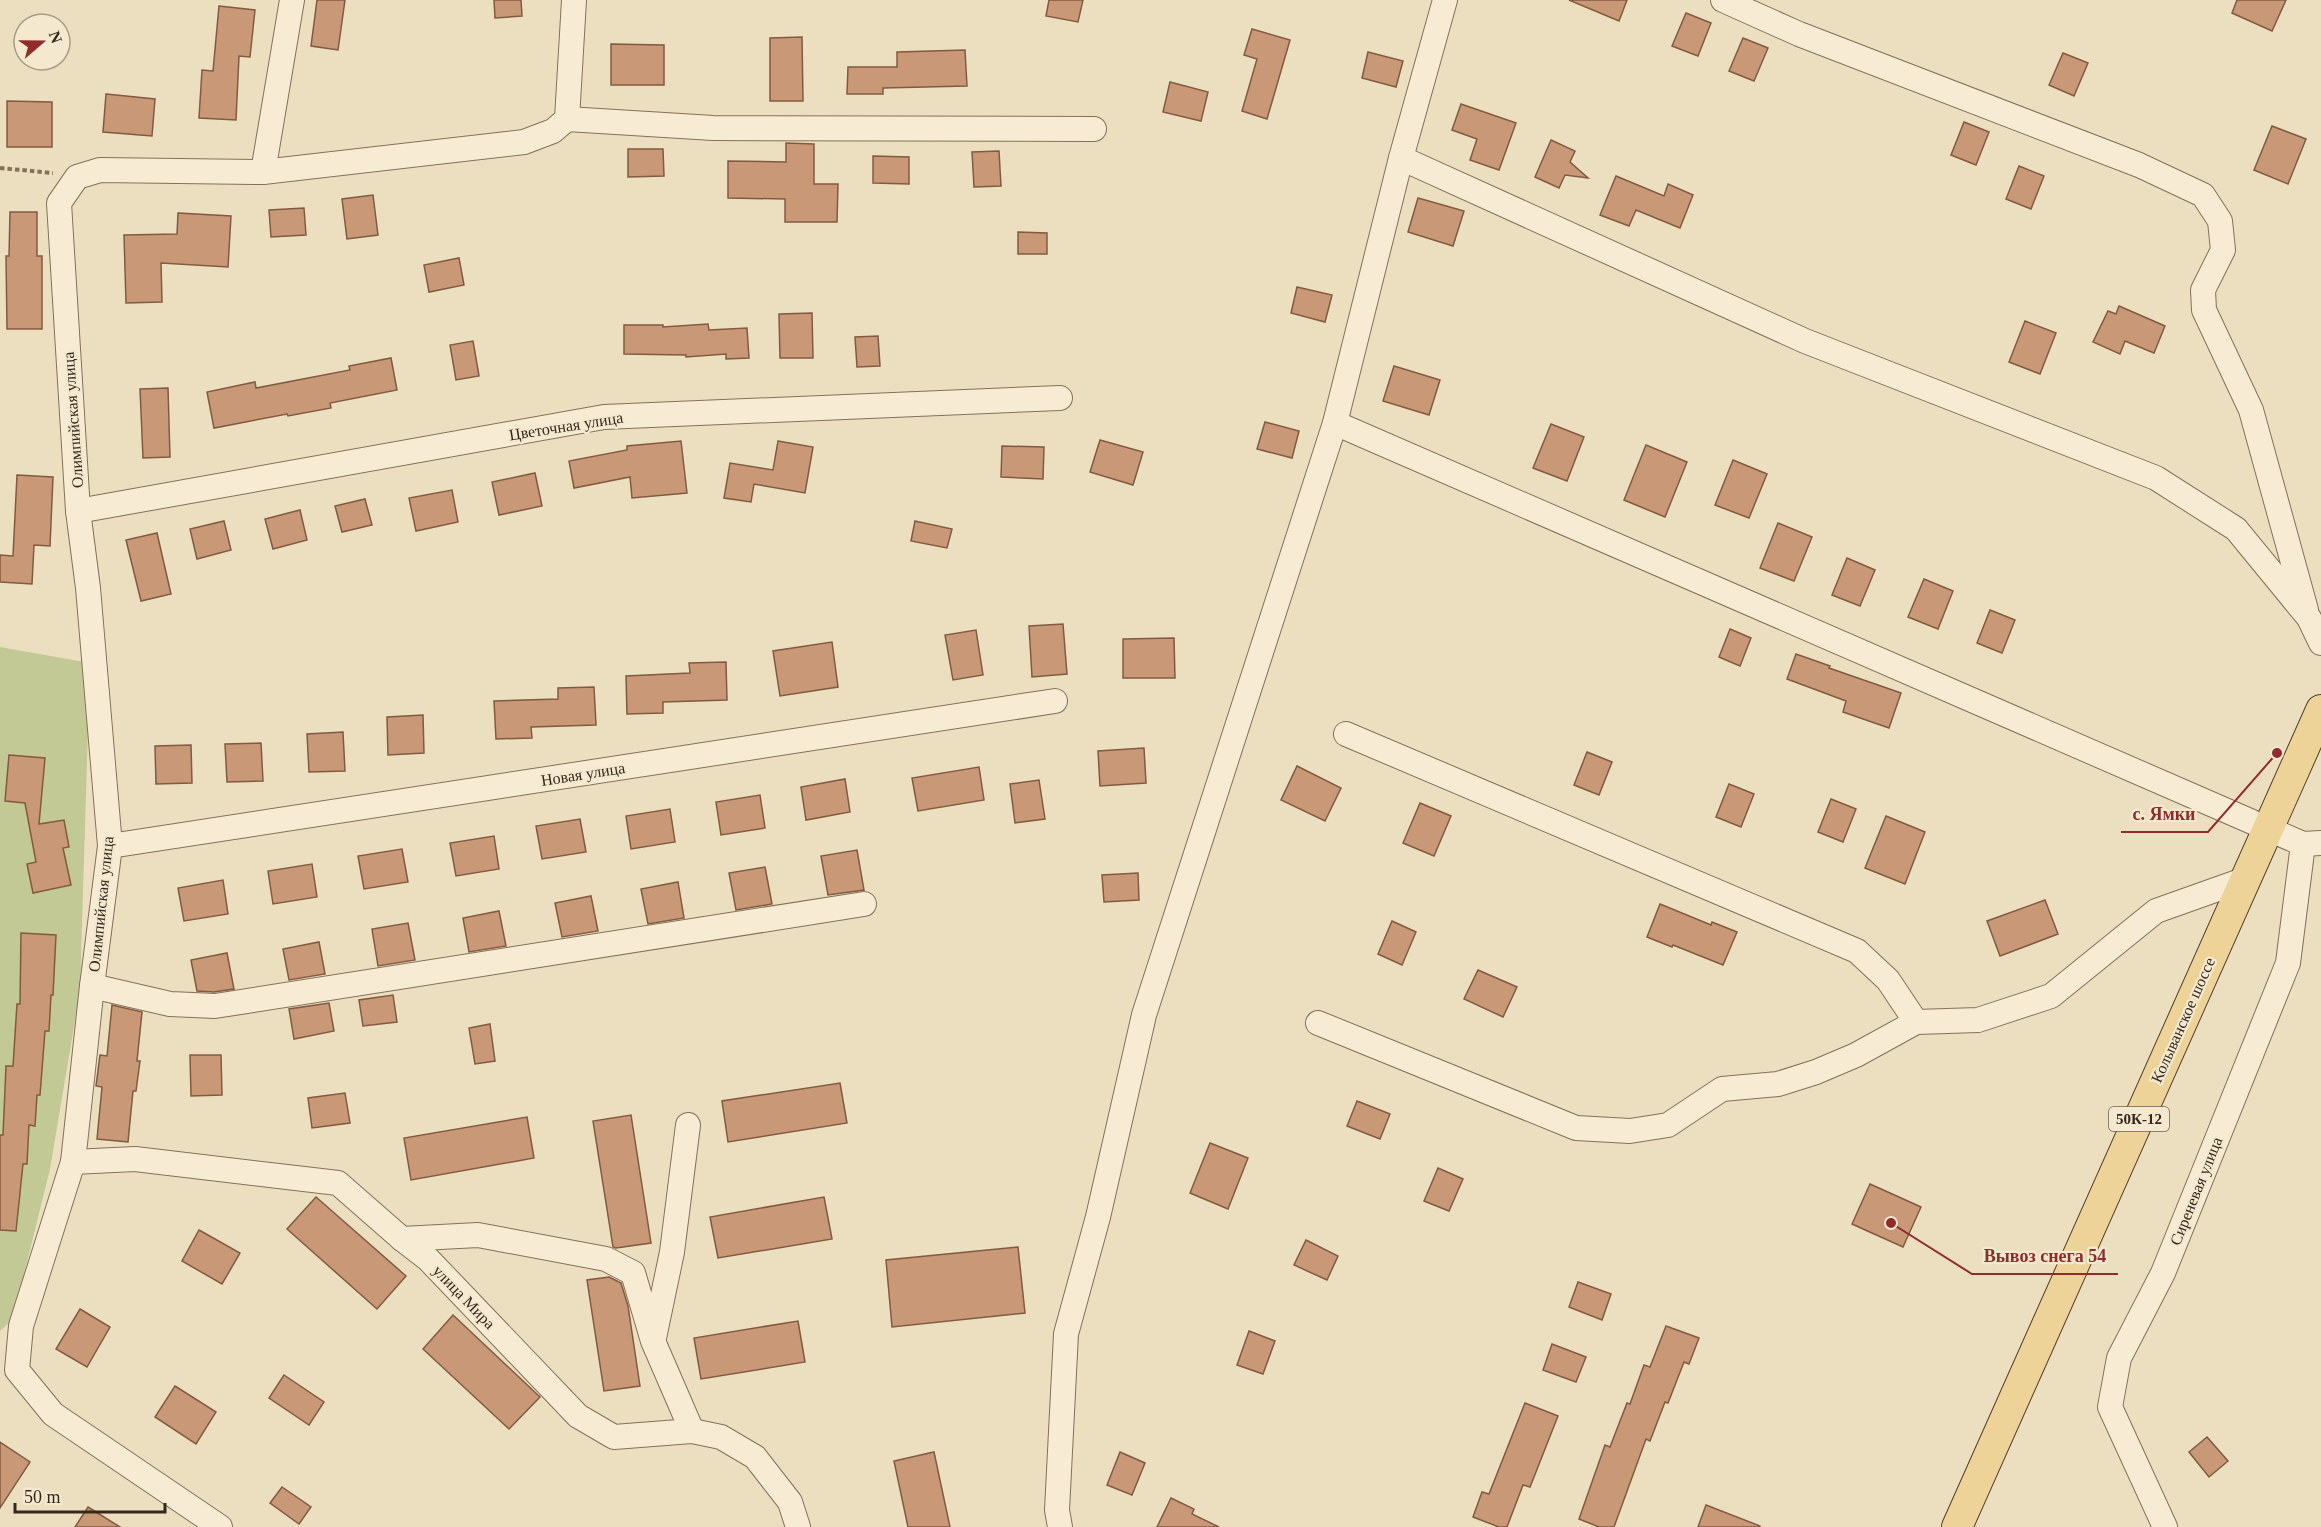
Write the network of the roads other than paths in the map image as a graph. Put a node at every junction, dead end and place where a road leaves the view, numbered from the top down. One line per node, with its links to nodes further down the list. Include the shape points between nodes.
1 (292, 0): 8 (street)
2 (574, 0): 5 (street)
3 (1445, 0): 7 (street)
4 (1723, 0): 12 (street, via 1799,34 2139,165 2203,195 2220,221 2223,250 2203,290 2204,310 2251,410)
5 (567, 119): 6 (street, via 713,128); 8 (street, via 553,131 524,142)
6 (1094, 129)
7 (1401, 158): 10 (street); 12 (street, via 1805,341 2156,478 2236,529)
8 (263, 172): 11 (street, Олимпийская улица, via 100,170 77,177 59,203)
9 (1060, 398): 11 (street, Цветочная улица, via 604,417)
10 (1335, 423): 17 (street); 32 (street, via 1144,1015 1098,1217 1066,1334 1057,1510)
11 (78, 512): 19 (street, Олимпийская улица)
12 (2309, 618): 13 (street)
13 (2321, 643)
14 (1055, 701): 19 (street, Новая улица)
15 (2321, 710): 17 (main road, Колыванское шоссе / 50К-12)
16 (1346, 734): 23 (street, via 1857,951 1888,980)
17 (2268, 828): 18 (street); 20 (main road, Колыванское шоссе / 50К-12)
18 (2312, 844): 34 (street, Сиреневая улица, via 2288,963 2163,1273 2119,1358 2110,1407)
19 (110, 846): 22 (street, Олимпийская улица)
20 (2246, 879): 23 (street, via 2156,911 2051,996 1978,1020); 33 (main road, Колыванское шоссе / 50К-12)
21 (864, 904): 22 (street, via 214,1006 170,1004)
22 (92, 986): 26 (street, Олимпийская улица)
23 (1916, 1022): 24 (street, via 1816,1072 1778,1084 1722,1089 1668,1125 1630,1131 1576,1128)
24 (1318, 1023)
25 (688, 1125): 28 (street, via 672,1252)
26 (73, 1162): 27 (street, улица Мира, via 135,1159 338,1183); 30 (street, Олимпийская улица, via 21,1326 17,1370 53,1414)
27 (402, 1239): 28 (street, via 478,1235 606,1259 633,1273); 29 (street, улица Мира, via 428,1259 578,1416 614,1437)
28 (653, 1341): 29 (street)
29 (692, 1431): 31 (street, улица Мира, via 721,1437 755,1457 790,1503)
30 (220, 1527)
31 (798, 1527)
32 (1060, 1527)
33 (1958, 1527)
34 (2165, 1527)

